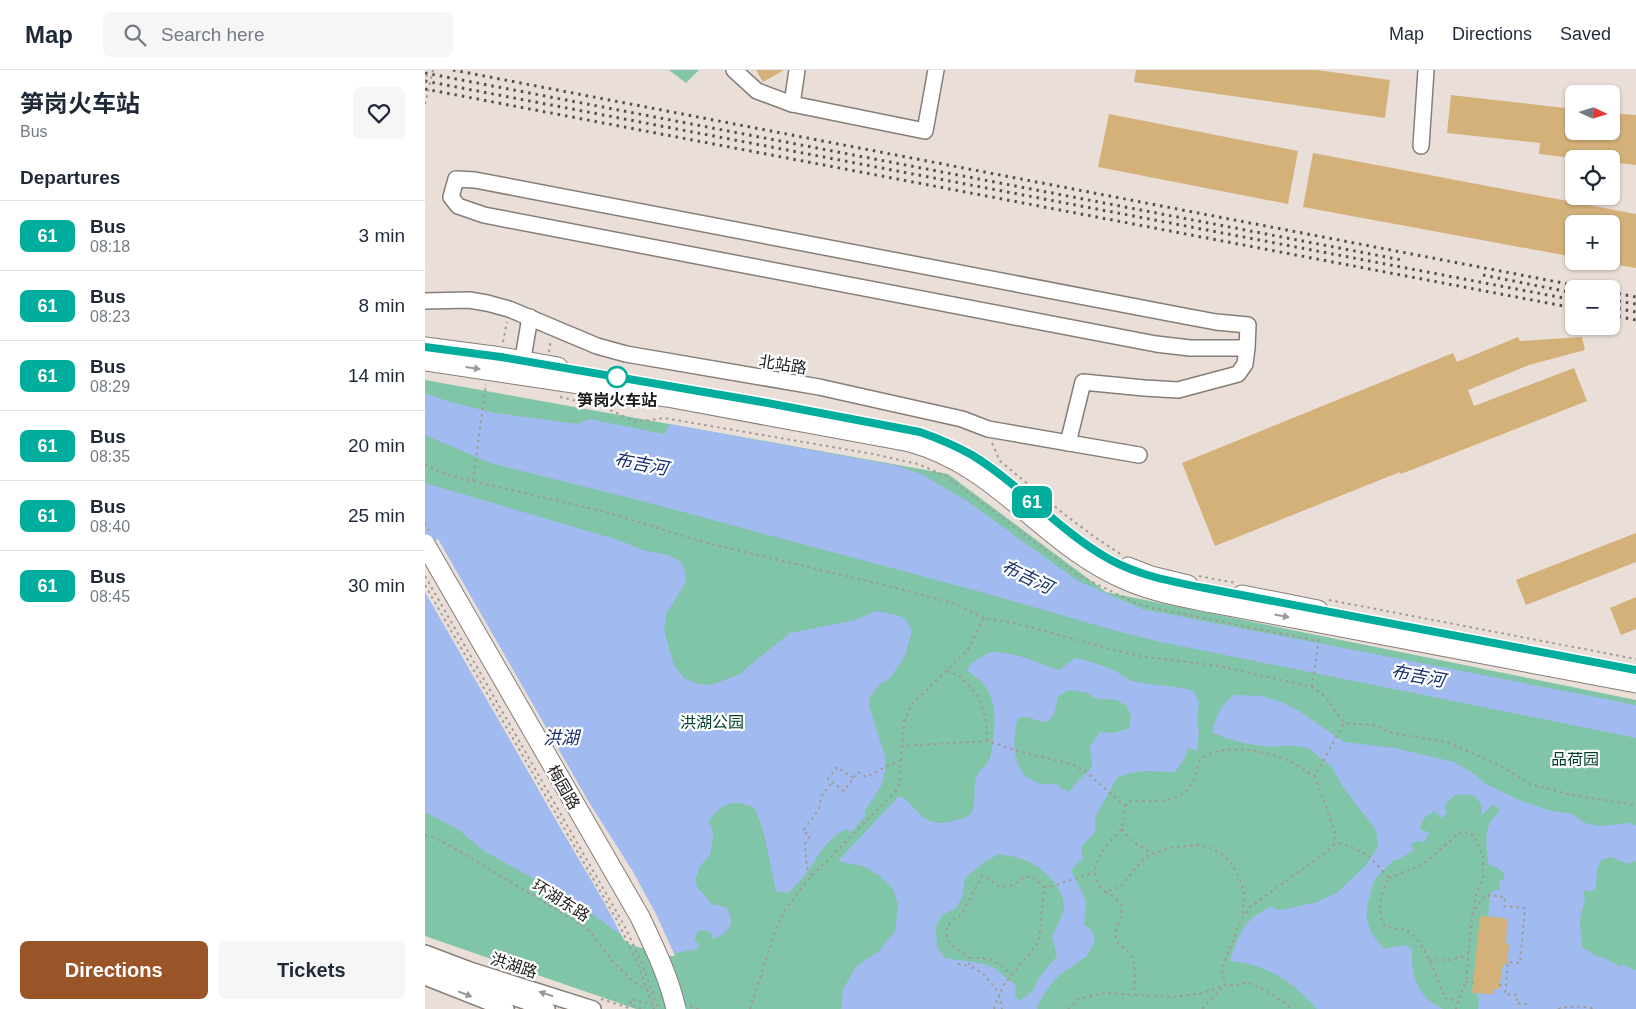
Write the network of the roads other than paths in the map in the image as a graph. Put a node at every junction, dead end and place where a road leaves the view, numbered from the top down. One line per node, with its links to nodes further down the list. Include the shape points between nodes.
1 (734, 70): 5 (street, via 757,91)
2 (797, 70): 5 (street)
3 (936, 70): 5 (street, via 925,131)
4 (1426, 70): 6 (street)
5 (792, 104)
6 (1421, 146)
7 (425, 300): 8 (street, 北站路, via 469,300)
8 (530, 317): 12 (street); 13 (street, 北站路, via 597,346 627,354 819,387 962,419 988,429)
9 (425, 347): 12 (main road)
10 (1247, 348): 10 (street, via 1248,325 1184,316 475,180 456,179 451,197 457,206 485,215 1156,344 1190,348); 13 (street, via 1245,364 1238,374 1178,390 1083,382)
11 (425, 361): 12 (main road, one-way to 12)
12 (522, 368): 17 (main road, via 762,402 925,434 972,455 1060,525 1109,559 1133,570 1174,582); 18 (main road, one-way to 18, via 926,446 986,479 1057,538 1104,570 1154,591)
13 (1069, 443): 14 (street, 北站路)
14 (1139, 455)
15 (425, 544): 22 (main road, 梅园路, bridge, via 636,910 652,941)
16 (425, 564): 22 (main road, 梅园路, via 615,895)
17 (1636, 670)
18 (1636, 683)
19 (425, 953): 25 (street, 洪湖路, one-way to 19)
20 (425, 966): 24 (street)
21 (425, 977): 23 (street, one-way to 23)
22 (670, 1003)
23 (505, 1009)
24 (547, 1009)
25 (593, 1009)

